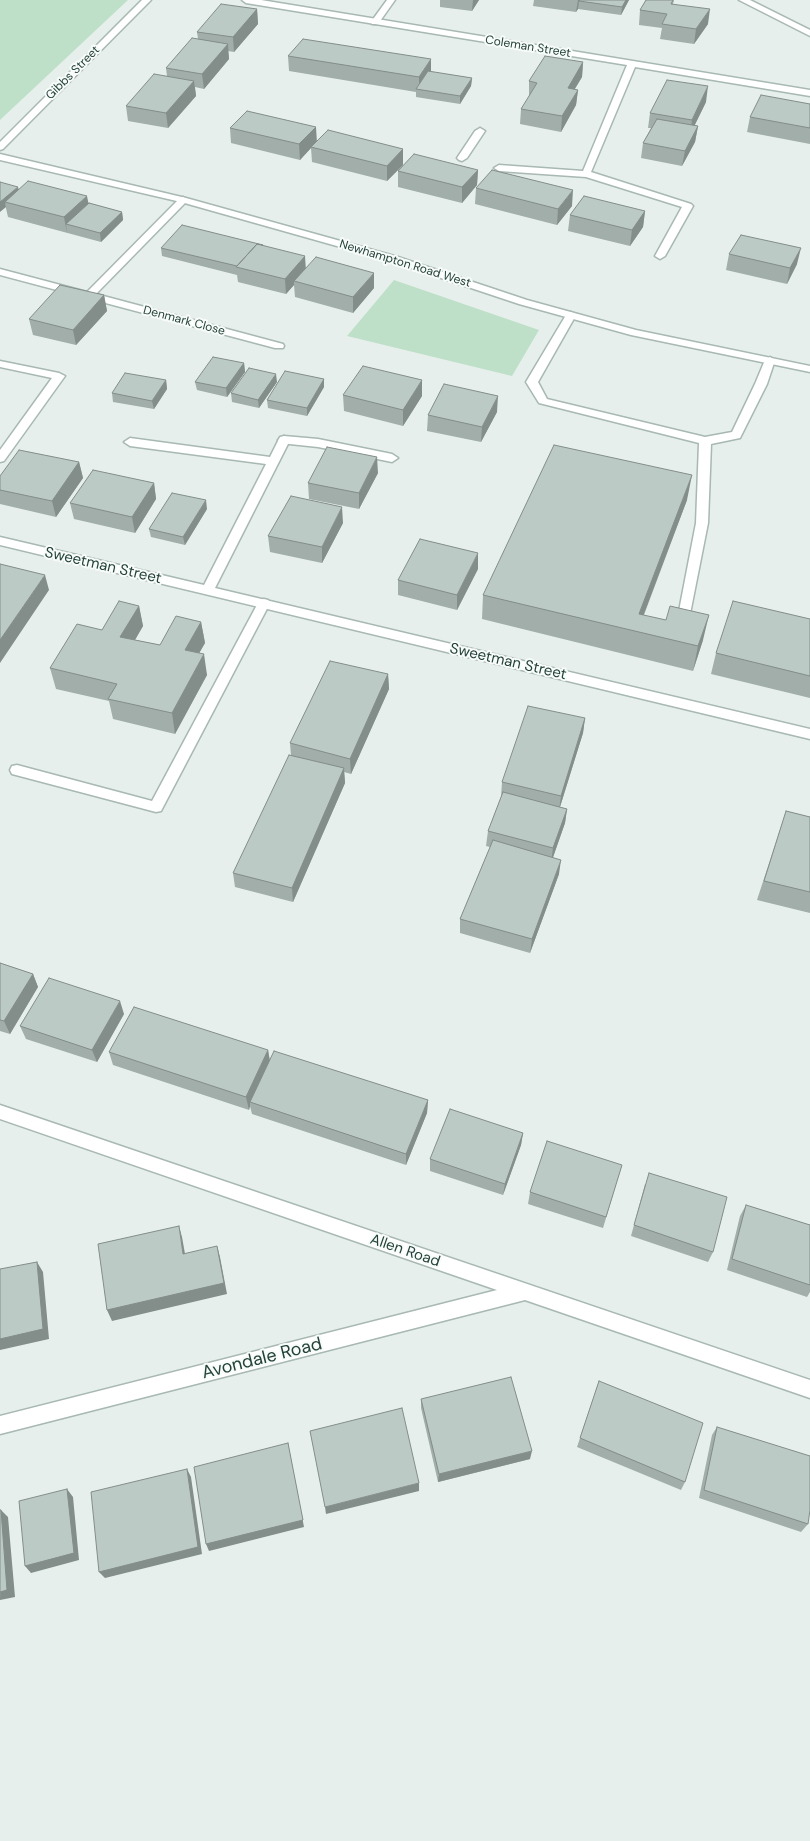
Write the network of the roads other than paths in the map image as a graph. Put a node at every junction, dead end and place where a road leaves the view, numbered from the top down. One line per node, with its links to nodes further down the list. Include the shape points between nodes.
1 (146, 0): 10 (street, Gibbs Street)
2 (246, 0): 5 (street, Coleman Street)
3 (392, 0): 5 (street)
4 (743, 0): 6 (street)
5 (375, 22): 7 (street, Coleman Street)
6 (810, 33)
7 (632, 64): 8 (street, Coleman Street); 14 (street)
8 (810, 94)
9 (480, 131): 12 (street)
10 (0, 147)
11 (0, 157): 15 (street, Newhampton Road West)
12 (462, 158)
13 (499, 168): 14 (street)
14 (586, 174): 16 (street, via 688,206)
15 (184, 200): 18 (street); 19 (street, Newhampton Road West, via 394,259)
16 (660, 256)
17 (0, 272): 18 (street, Denmark Close)
18 (89, 296): 20 (street, Denmark Close)
19 (571, 316): 21 (street, Newhampton Road West, via 635,333); 24 (street, via 532,382 543,401)
20 (279, 346)
21 (770, 360): 23 (street, Newhampton Road West); 24 (street, via 736,435)
22 (0, 364): 26 (street, via 59,376)
23 (810, 369)
24 (705, 440): 32 (street, via 702,523)
25 (130, 442): 28 (street)
26 (0, 458)
27 (392, 458): 28 (street, via 318,443 284,440)
28 (273, 461): 30 (street)
29 (0, 541): 30 (street, Sweetman Street)
30 (207, 591): 31 (street, Sweetman Street)
31 (264, 603): 33 (street, Sweetman Street); 34 (street, via 156,808)
32 (685, 611)
33 (810, 734)
34 (17, 770)
35 (0, 1112): 36 (street, Allen Road)
36 (525, 1292): 37 (street, Allen Road); 38 (street, Avondale Road)
37 (810, 1389)
38 (0, 1425)

